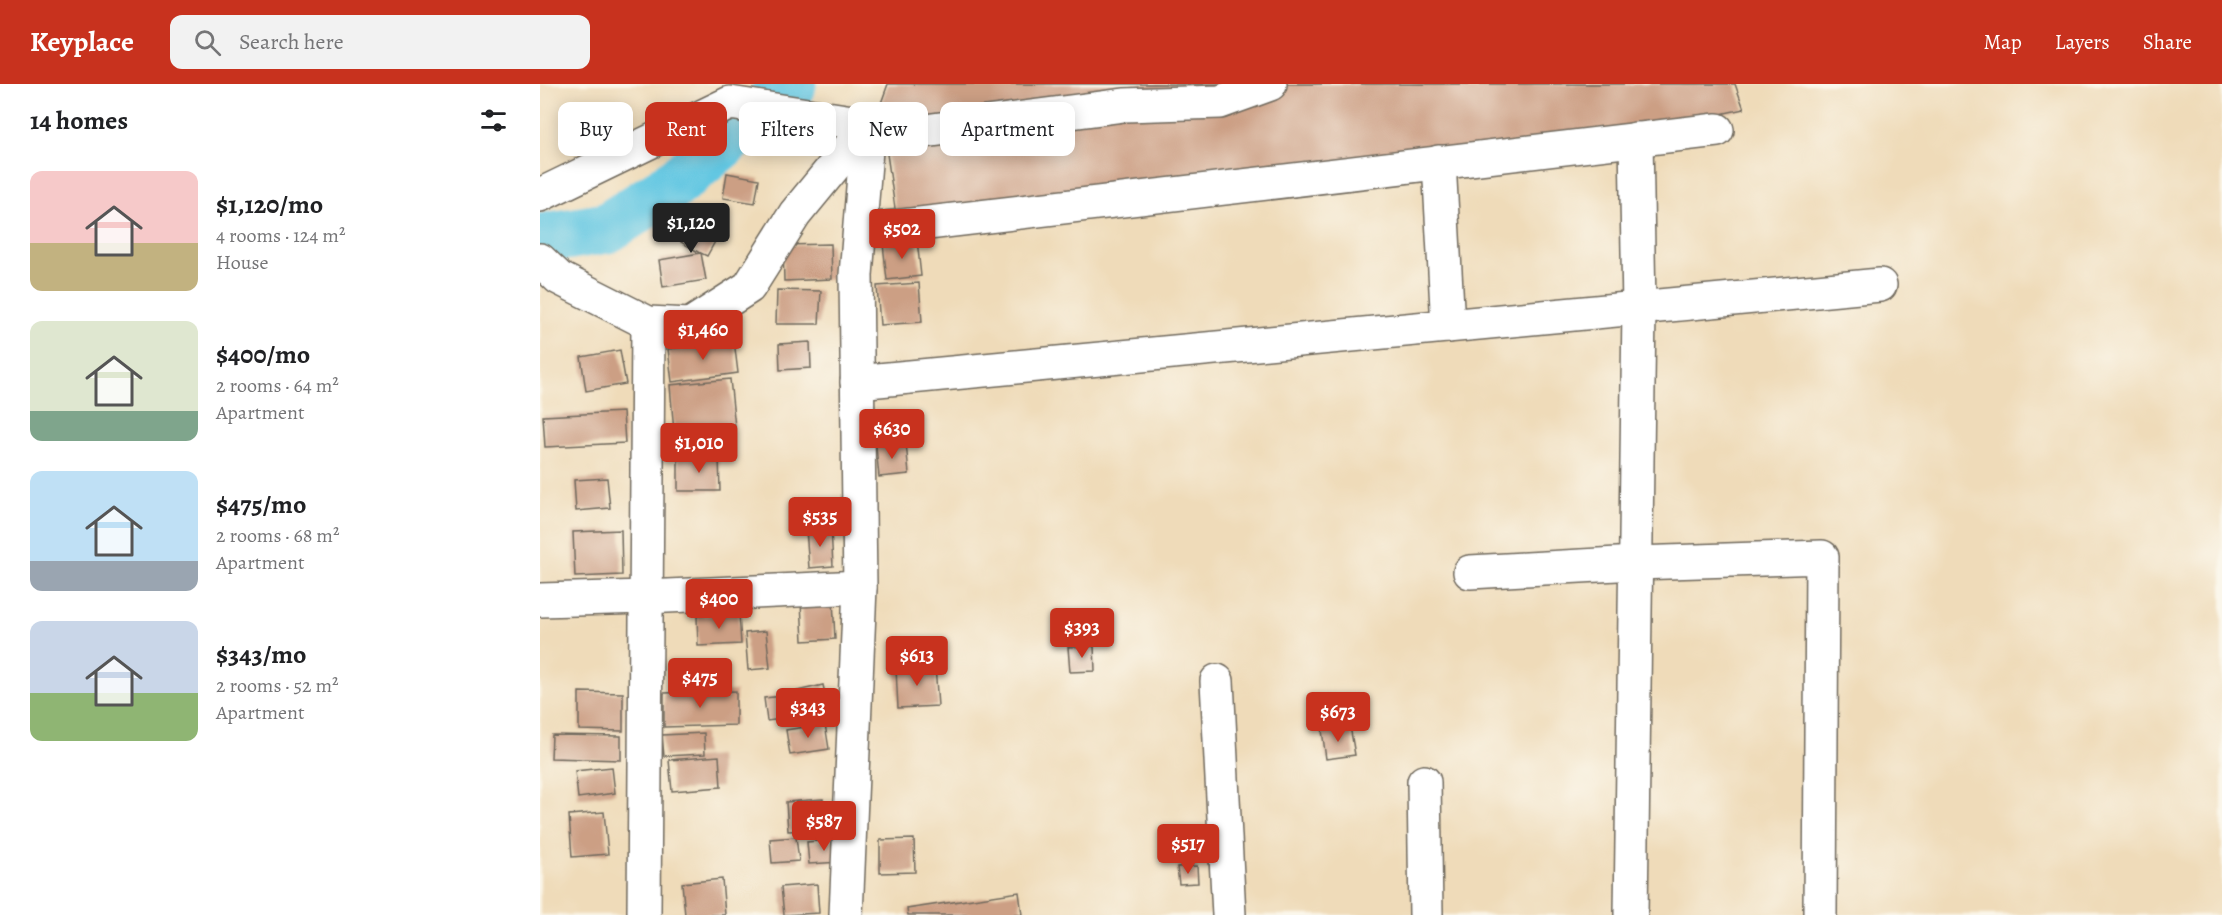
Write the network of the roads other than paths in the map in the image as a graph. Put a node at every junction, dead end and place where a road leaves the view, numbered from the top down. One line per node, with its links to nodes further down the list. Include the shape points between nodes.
1 (1270, 84): 4 (street, via 1220,102 1124,105)
2 (848, 122): 9 (street, via 730,104)
3 (1717, 130): 5 (street)
4 (928, 131)
5 (1636, 139): 8 (street); 13 (street)
6 (848, 149): 14 (street, via 795,214 748,287 690,325)
7 (866, 156): 10 (street)
8 (1439, 162): 10 (street); 15 (street)
9 (540, 195)
10 (860, 231): 16 (street, via 856,275)
11 (549, 269): 14 (street)
12 (1880, 285): 13 (street)
13 (1639, 308): 15 (street); 17 (street)
14 (648, 323): 20 (street)
15 (1448, 326): 16 (street)
16 (857, 382): 19 (street)
17 (1636, 563): 18 (street); 28 (street); 29 (street, via 1822,557)
18 (1470, 572)
19 (860, 587): 20 (street); 25 (street)
20 (646, 597): 21 (street); 24 (street)
21 (540, 600)
22 (1217, 681): 26 (street)
23 (1424, 782): 27 (street)
24 (644, 915)
25 (846, 915)
26 (1229, 915)
27 (1426, 915)
28 (1631, 915)
29 (1821, 915)

